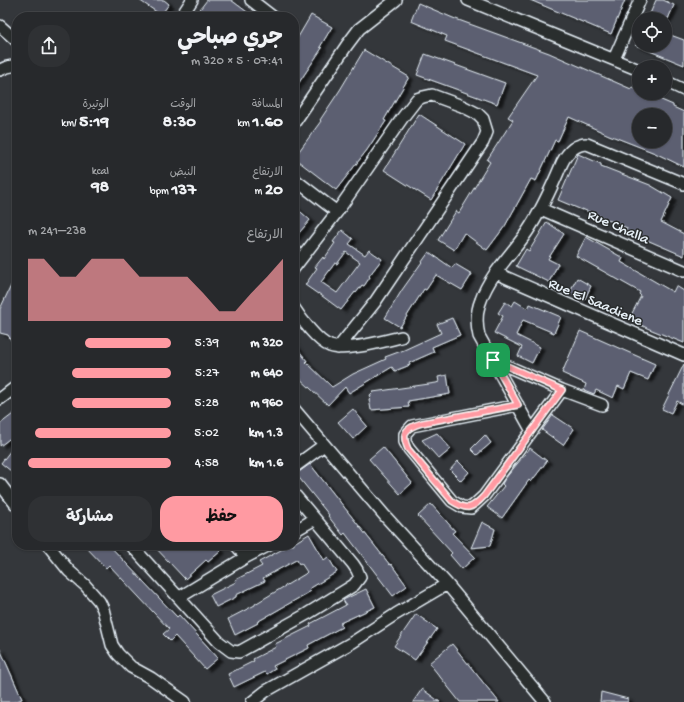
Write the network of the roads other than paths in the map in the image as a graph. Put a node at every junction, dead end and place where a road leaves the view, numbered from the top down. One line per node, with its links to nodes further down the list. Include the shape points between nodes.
1 (192, 0): 6 (street)
2 (251, 0): 7 (street)
3 (396, 0): 16 (street, via 359,30)
4 (468, 0): 10 (street)
5 (640, 0): 10 (street)
6 (184, 12)
7 (267, 12)
8 (0, 26): 9 (street)
9 (12, 37)
10 (614, 59): 12 (street)
11 (12, 66): 13 (street)
12 (632, 67)
13 (0, 70)
14 (672, 84): 15 (street)
15 (684, 90)
16 (299, 116)
17 (299, 183): 20 (street)
18 (684, 184): 19 (street, via 597,147 582,144 576,146 564,161)
19 (541, 209): 22 (street, Rue Challa); 23 (street, via 528,231)
20 (337, 212): 21 (street); 26 (street, via 417,99 432,95 462,106 483,119 487,132 484,142 375,302)
21 (299, 261)
22 (684, 271)
23 (496, 273): 27 (street, Rue El Saadiene); 28 (street, via 481,299 476,323 479,336)
24 (299, 315): 26 (street, via 321,340)
25 (401, 337): 26 (street)
26 (338, 348)
27 (684, 355)
28 (493, 360): 30 (street); 32 (street)
29 (12, 390): 31 (street)
30 (562, 390): 33 (street); 35 (street)
31 (0, 399)
32 (518, 405): 35 (street); 35 (street, via 412,426 404,434 405,442 408,449 452,501 462,507 471,508 484,496)
33 (602, 405)
34 (299, 415): 36 (street)
35 (532, 431)
36 (324, 445): 37 (street); 48 (street)
37 (299, 463)
38 (0, 484): 39 (street)
39 (12, 500)
40 (299, 500): 41 (street)
41 (315, 519): 42 (street); 49 (street, via 353,564 360,577 354,585 307,614 244,650 234,652 219,642)
42 (299, 528)
43 (52, 550): 50 (street, via 99,601 112,644 118,654 131,667)
44 (136, 550): 49 (street)
45 (240, 550): 47 (street)
46 (259, 550): 47 (street)
47 (246, 557): 49 (street)
48 (447, 584): 51 (street, via 353,642 266,691); 52 (street)
49 (180, 597)
50 (185, 702)
51 (252, 702)
52 (546, 702)

